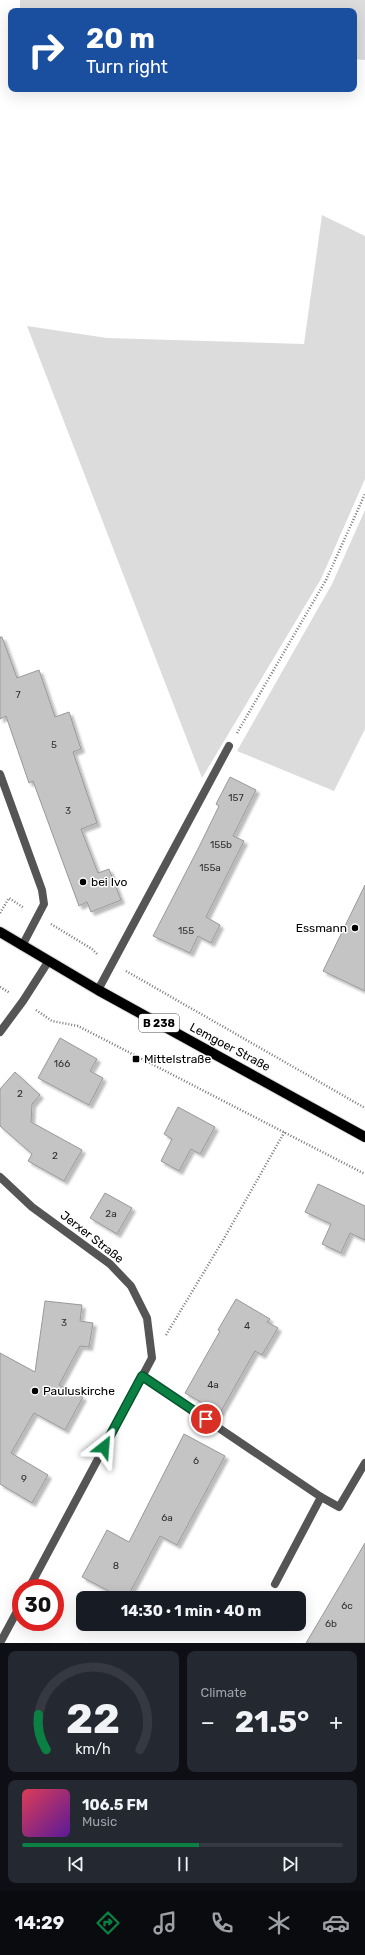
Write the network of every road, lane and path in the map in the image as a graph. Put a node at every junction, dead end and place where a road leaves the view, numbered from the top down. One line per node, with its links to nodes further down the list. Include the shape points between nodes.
1 (365, 494): 2 (path, via 326,580)
2 (229, 746): 9 (street)
3 (0, 774): 5 (street, via 42,890 44,904)
4 (0, 913): 5 (path, via 9,898)
5 (39, 917): 7 (street); 9 (path)
6 (0, 932): 7 (main road, Lemgoer Straße / B 238)
7 (22, 946): 8 (main road, Lemgoer Straße / B 238)
8 (48, 962): 10 (main road, Lemgoer Straße / B 238); 11 (street)
9 (112, 963): 10 (street); 13 (path)
10 (98, 990): 15 (main road, Lemgoer Straße / B 238)
11 (23, 1001): 12 (street); 14 (path, via 52,1021 78,1026)
12 (0, 1032)
13 (365, 1108)
14 (285, 1131): 16 (path); 18 (path)
15 (365, 1137)
16 (365, 1174)
17 (0, 1177): 18 (street, Jerxer Straße, via 32,1207 110,1264 131,1286 147,1318)
18 (152, 1358): 19 (street)
19 (142, 1376): 21 (street); 22 (street)
20 (365, 1464): 21 (street, via 339,1507)
21 (322, 1496): 23 (street)
22 (35, 1579)
23 (275, 1584)
24 (12, 1621): 25 (street)
25 (0, 1643)

